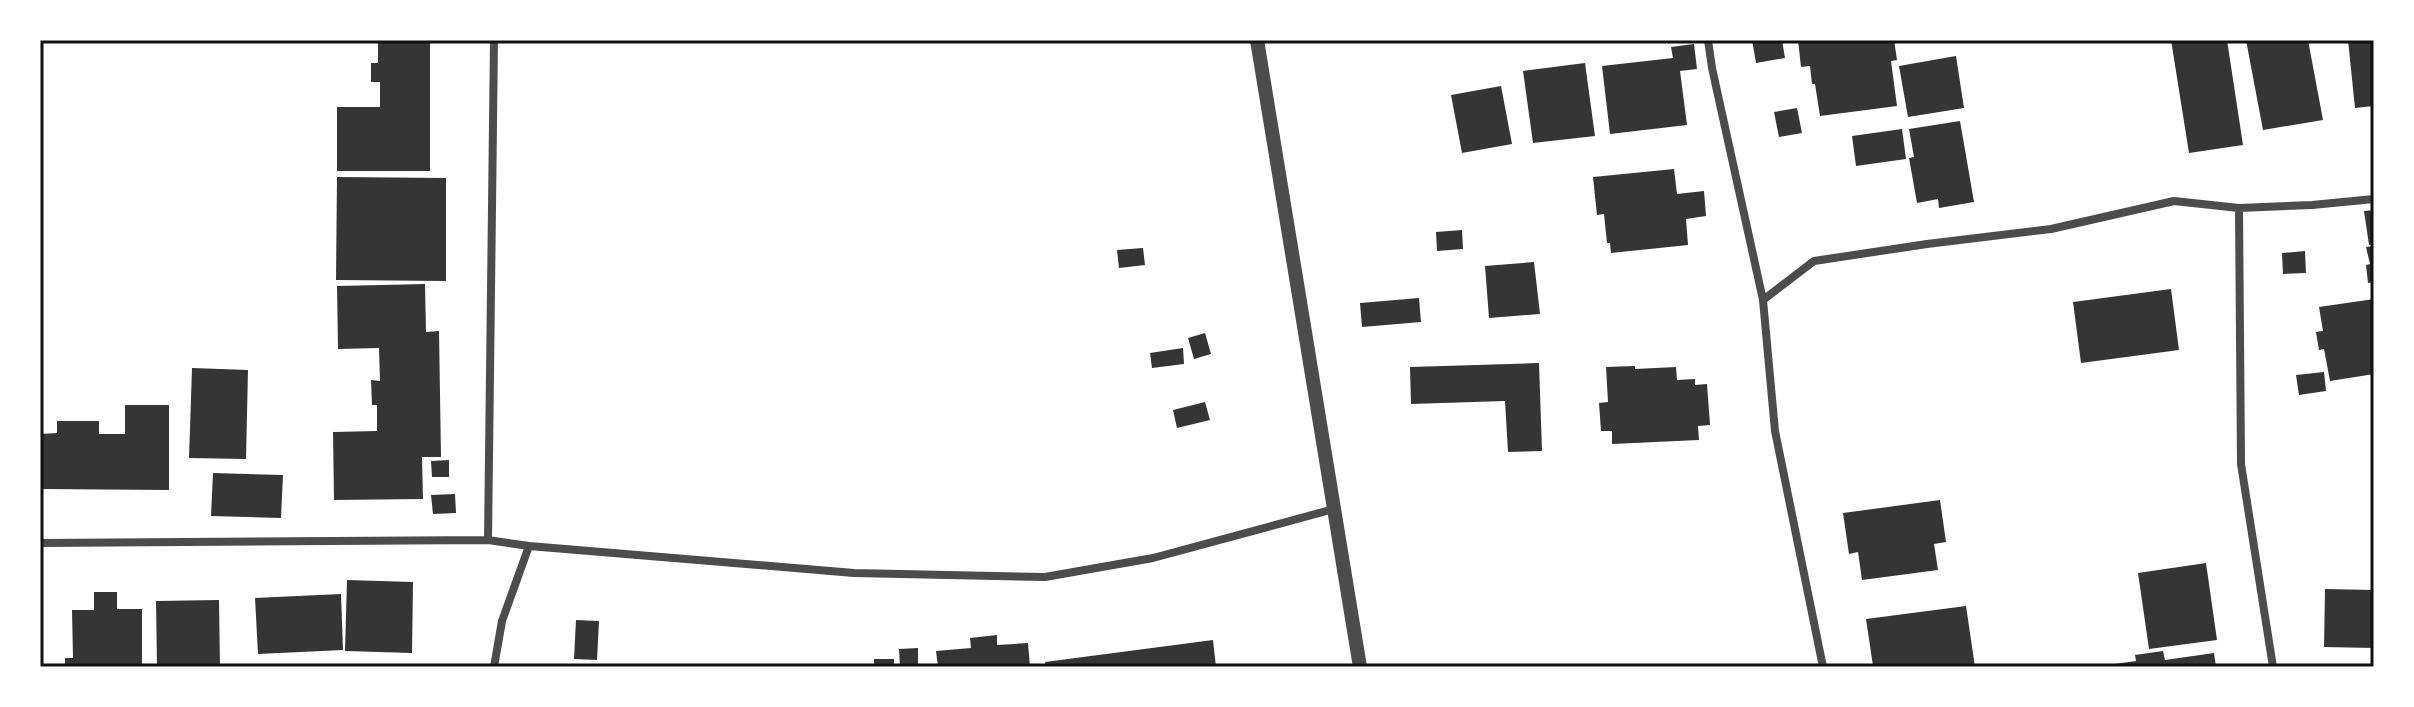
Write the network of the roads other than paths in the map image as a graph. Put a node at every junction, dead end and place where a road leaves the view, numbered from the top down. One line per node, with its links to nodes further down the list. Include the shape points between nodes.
1 (494, 40): 8 (street)
2 (1257, 40): 7 (street)
3 (1708, 40): 6 (street)
4 (2374, 199): 5 (street)
5 (2239, 208): 6 (street, via 2174,201 2051,229 1814,261); 14 (street, via 2241,464)
6 (1763, 300): 13 (street, via 1775,431)
7 (1334, 509): 10 (street, via 1153,558 1045,577 854,573); 12 (street)
8 (488, 540): 9 (street); 10 (street)
9 (40, 543)
10 (529, 546): 11 (street, via 502,621)
11 (494, 667)
12 (1360, 667)
13 (1823, 667)
14 (2273, 667)

